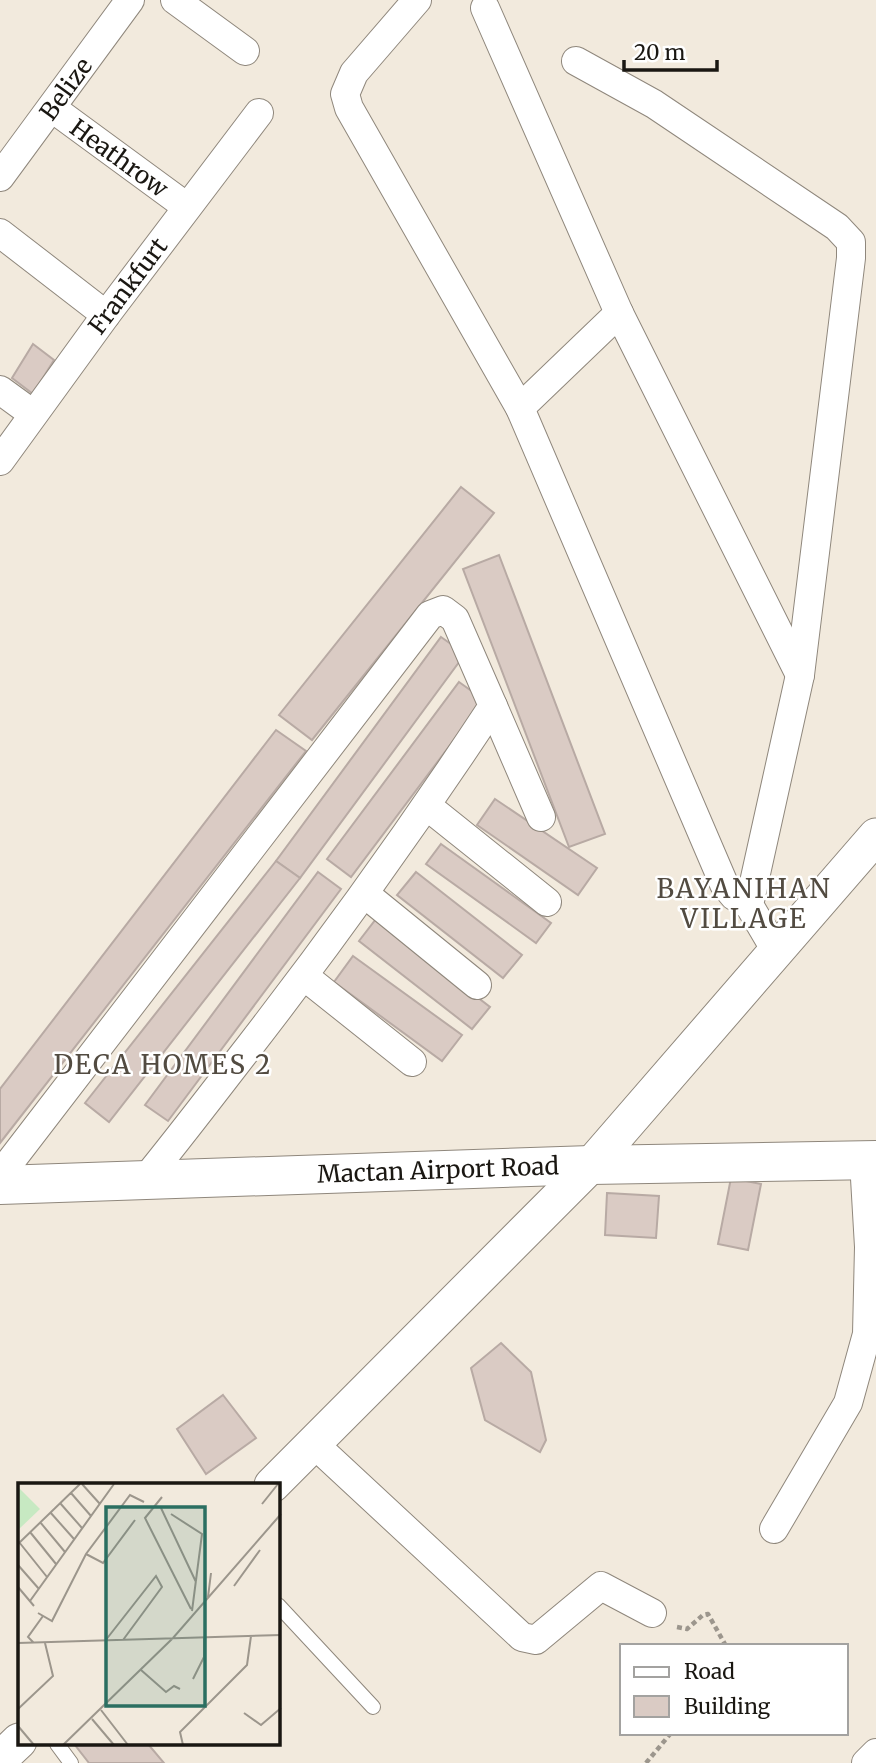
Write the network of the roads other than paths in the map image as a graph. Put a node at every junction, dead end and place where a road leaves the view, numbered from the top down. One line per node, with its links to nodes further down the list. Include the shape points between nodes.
1 (130, 0): 7 (street, Belize)
2 (175, 0): 5 (street)
3 (417, 0): 15 (street, via 354,73 345,94)
4 (485, 8): 12 (street)
5 (245, 51)
6 (576, 61): 18 (street, via 654,104 837,227 851,242)
7 (52, 108): 9 (street, Belize); 10 (street, Heathrow)
8 (259, 113): 10 (street, Frankfurt)
9 (0, 177)
10 (187, 207): 13 (street, Frankfurt)
11 (0, 233): 13 (street)
12 (619, 313): 15 (street); 18 (street)
13 (106, 315): 16 (street, Frankfurt)
14 (0, 390): 16 (street)
15 (520, 408): 25 (street, via 724,884)
16 (33, 414): 17 (street, Frankfurt)
17 (0, 461)
18 (800, 675): 25 (street)
19 (493, 706): 20 (street); 21 (street); 32 (street, via 456,619 443,610 430,615)
20 (427, 806): 23 (street); 24 (street)
21 (541, 817)
22 (876, 836): 26 (street)
23 (365, 894): 27 (street); 28 (street)
24 (547, 902)
25 (749, 905): 26 (street)
26 (776, 951): 31 (street)
27 (304, 976): 29 (street); 33 (street)
28 (477, 985)
29 (412, 1062)
30 (870, 1160): 31 (main road, Mactan Airport Road); 37 (street, via 867,1334 848,1403)
31 (591, 1165): 33 (main road, Mactan Airport Road); 35 (street)
32 (0, 1175)
33 (144, 1181): 34 (main road, Mactan Airport Road)
34 (0, 1185)
35 (313, 1443): 36 (street); 39 (street, via 522,1637 536,1640 601,1586)
36 (274, 1483)
37 (774, 1529)
38 (280, 1607): 40 (lane)
39 (652, 1613)
40 (373, 1707)
41 (18, 1742): 44 (street)
42 (58, 1746): 45 (lane)
43 (876, 1753): 46 (street)
44 (0, 1759)
45 (71, 1763)
46 (866, 1763)

